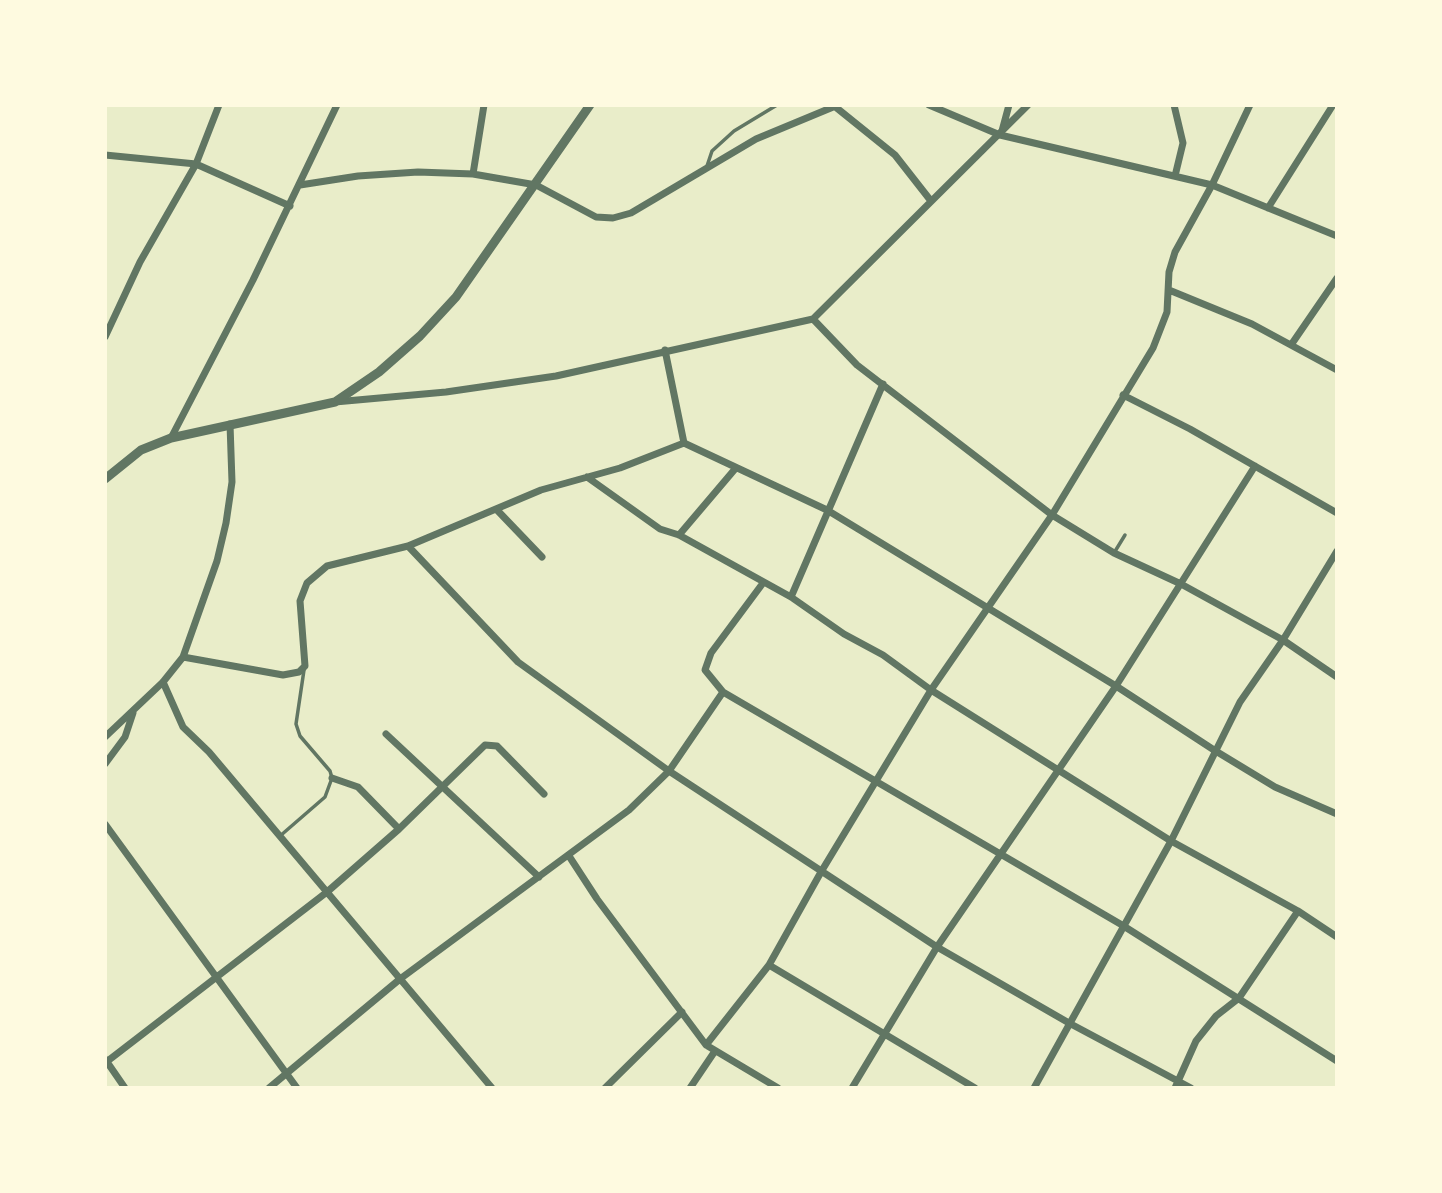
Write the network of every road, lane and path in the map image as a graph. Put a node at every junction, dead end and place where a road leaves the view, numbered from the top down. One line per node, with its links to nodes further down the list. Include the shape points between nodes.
1 (219, 105): 15 (street)
2 (337, 105): 21 (street)
3 (484, 105): 17 (street)
4 (590, 105): 19 (street)
5 (777, 105): 16 (lane, via 734,131 712,151)
6 (929, 105): 13 (street)
7 (1009, 105): 13 (street)
8 (1028, 105): 13 (street)
9 (1174, 105): 18 (street, via 1183,143)
10 (1250, 105): 20 (street)
11 (1333, 105): 24 (street)
12 (834, 106): 16 (street, via 756,139); 22 (street, via 895,155)
13 (1000, 135): 18 (street); 22 (street)
14 (105, 155): 15 (street)
15 (196, 164): 23 (street); 29 (street, via 146,251)
16 (707, 168): 19 (street, via 631,213 614,218 587,213)
17 (473, 174): 19 (street); 21 (street, via 358,176)
18 (1175, 176): 20 (street)
19 (536, 185): 35 (street, via 456,297 420,337)
20 (1212, 185): 24 (street); 27 (street, via 1175,252)
21 (300, 186): 23 (street)
22 (931, 201): 28 (street)
23 (290, 206): 37 (street)
24 (1268, 208): 25 (street)
25 (1337, 236)
26 (1337, 278): 30 (street)
27 (1169, 290): 30 (street); 34 (street, via 1161,331)
28 (813, 319): 31 (street); 33 (street)
29 (105, 337)
30 (1291, 345): 32 (street)
31 (665, 351): 35 (street, via 556,376); 38 (street)
32 (1337, 370)
33 (883, 384): 44 (street); 46 (street)
34 (1123, 396): 39 (street); 46 (street)
35 (335, 402): 36 (street)
36 (230, 424): 37 (street); 58 (street, via 232,482 226,523)
37 (171, 438): 42 (street, via 141,450)
38 (684, 443): 40 (street); 41 (street)
39 (1255, 466): 45 (street); 54 (street)
40 (735, 469): 44 (street); 48 (street)
41 (587, 477): 43 (street, via 541,490); 48 (street, via 660,529)
42 (105, 479)
43 (497, 510): 49 (street); 52 (street)
44 (827, 510): 55 (street); 56 (street)
45 (1337, 513)
46 (1052, 515): 51 (street); 56 (street)
47 (1125, 535): 51 (lane)
48 (679, 536): 53 (street)
49 (408, 546): 59 (street, via 327,566 307,583 300,601); 71 (street, via 518,663)
50 (1337, 551): 57 (street)
51 (1114, 553): 54 (street)
52 (542, 557)
53 (763, 583): 55 (street); 64 (street, via 711,653 705,670)
54 (1181, 584): 57 (street); 62 (street)
55 (791, 597): 63 (street)
56 (988, 611): 62 (street); 63 (street)
57 (1283, 640): 60 (street); 68 (street, via 1255,677)
58 (183, 657): 59 (street, via 283,675); 61 (street)
59 (305, 666): 72 (lane, via 296,724)
60 (1337, 677)
61 (163, 682): 65 (street); 79 (street, via 179,720)
62 (1116, 686): 68 (street); 70 (street)
63 (931, 690): 70 (street); 73 (street)
64 (723, 692): 71 (street); 73 (street)
65 (134, 710): 67 (street); 69 (street, via 125,737)
66 (386, 734): 74 (street)
67 (105, 737)
68 (1214, 750): 76 (street, via 1275,787); 80 (street)
69 (105, 764)
70 (1057, 768): 80 (street); 82 (street)
71 (668, 771): 81 (street, via 629,810); 83 (street)
72 (332, 778): 78 (street, via 358,786); 79 (lane, via 325,797)
73 (877, 781): 82 (street); 83 (street)
74 (443, 786): 75 (street, via 485,745 496,746); 78 (street); 84 (street)
75 (544, 794)
76 (1337, 814)
77 (106, 826): 91 (street)
78 (399, 829): 85 (street)
79 (280, 836): 85 (street)
80 (1171, 841): 86 (street); 87 (street)
81 (569, 856): 84 (street); 94 (street)
82 (1001, 856): 87 (street); 89 (street)
83 (821, 872): 89 (street); 90 (street)
84 (539, 877): 92 (street)
85 (327, 892): 91 (street); 92 (street)
86 (1298, 911): 88 (street); 93 (street)
87 (1122, 925): 93 (street); 95 (street)
88 (1337, 937)
89 (937, 947): 95 (street); 96 (street)
90 (769, 965): 96 (street); 97 (street)
91 (213, 977): 99 (street); 101 (street)
92 (400, 979): 101 (street); 106 (street)
93 (1239, 998): 100 (street); 102 (street, via 1216,1016 1196,1041)
94 (682, 1012): 97 (street); 107 (street)
95 (1069, 1023): 102 (street); 112 (street)
96 (884, 1035): 110 (street); 111 (street)
97 (706, 1045): 98 (street)
98 (715, 1051): 108 (street); 109 (street)
99 (106, 1061): 103 (street)
100 (1337, 1061)
101 (286, 1074): 104 (street); 105 (street)
102 (1177, 1084): 113 (street)
103 (125, 1088)
104 (269, 1088)
105 (297, 1088)
106 (492, 1088)
107 (605, 1088)
108 (690, 1088)
109 (778, 1088)
110 (852, 1088)
111 (975, 1088)
112 (1034, 1088)
113 (1191, 1088)

